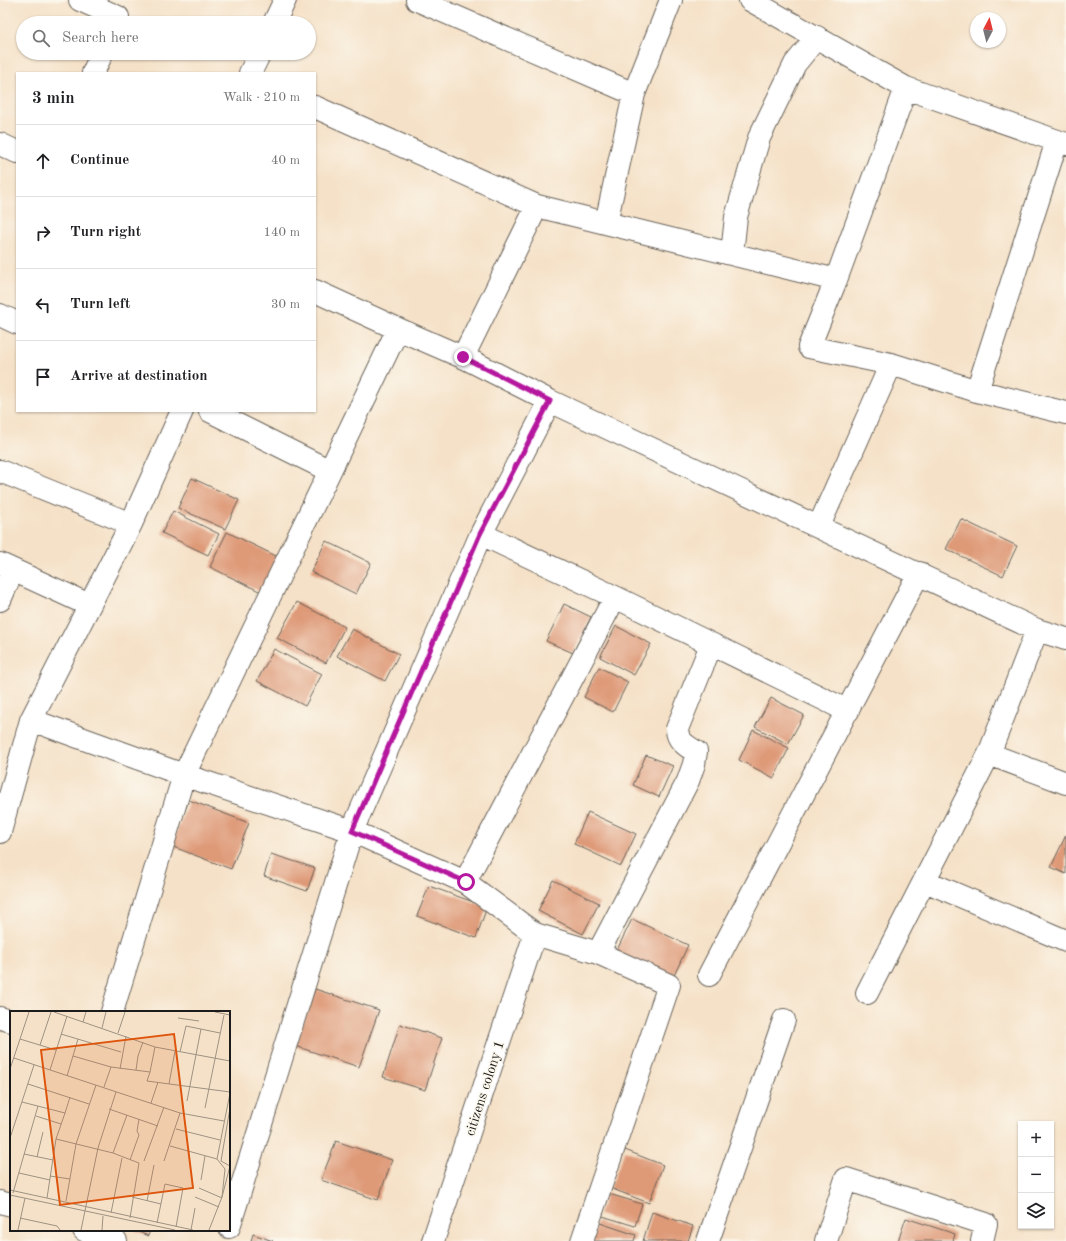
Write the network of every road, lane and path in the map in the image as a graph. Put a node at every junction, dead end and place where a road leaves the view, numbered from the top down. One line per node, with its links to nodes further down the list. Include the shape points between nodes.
1 (80, 0): 6 (street)
2 (285, 0): 7 (street)
3 (417, 0): 14 (street)
4 (671, 0): 14 (street)
5 (750, 0): 8 (street)
6 (120, 14)
7 (277, 16)
8 (817, 37): 13 (street); 21 (street, via 795,64 759,138 736,217)
9 (99, 60): 11 (street)
10 (256, 60): 12 (street)
11 (93, 72)
12 (250, 72)
13 (906, 88): 16 (street); 22 (street)
14 (634, 94): 20 (street)
15 (316, 107): 19 (street)
16 (1061, 142): 29 (street)
17 (0, 144): 18 (street)
18 (16, 152)
19 (537, 206): 20 (street); 27 (street)
20 (606, 223): 21 (street)
21 (732, 254): 22 (street)
22 (836, 280): 28 (street, via 809,347)
23 (316, 291): 26 (street)
24 (0, 315): 25 (street)
25 (16, 323)
26 (398, 329): 27 (street); 35 (street)
27 (463, 357): 30 (street)
28 (891, 364): 29 (street); 37 (street)
29 (977, 391): 33 (street)
30 (550, 401): 37 (street); 38 (street)
31 (182, 412): 36 (street)
32 (212, 412): 35 (street)
33 (1066, 414)
34 (0, 471): 36 (street)
35 (330, 471): 50 (street)
36 (131, 524): 43 (street)
37 (819, 526): 40 (street)
38 (480, 534): 41 (street); 52 (street)
39 (6, 567): 42 (street); 43 (street)
40 (919, 573): 44 (street); 47 (street)
41 (615, 597): 46 (street); 55 (street)
42 (0, 600)
43 (89, 605): 48 (street)
44 (1037, 630): 45 (street); 49 (street)
45 (1066, 639)
46 (711, 645): 47 (street); 58 (street, via 677,729 677,735 684,745 696,752 688,781)
47 (848, 711): 59 (street)
48 (31, 720): 50 (street); 53 (street)
49 (989, 754): 51 (street); 54 (street)
50 (184, 775): 52 (street); 61 (street)
51 (1066, 783)
52 (352, 831): 55 (street); 67 (street)
53 (0, 832)
54 (925, 881): 57 (street); 60 (street)
55 (466, 882): 56 (street)
56 (535, 934): 58 (street); 72 (street, citizens colony 1)
57 (1066, 941)
58 (598, 953): 73 (street, via 668,985)
59 (709, 975)
60 (867, 993)
61 (112, 1011)
62 (0, 1018): 64 (street)
63 (784, 1020): 74 (street)
64 (10, 1021)
65 (0, 1202): 66 (street)
66 (10, 1205)
67 (230, 1224)
68 (87, 1231): 70 (street)
69 (228, 1231): 71 (street)
70 (116, 1241)
71 (224, 1241)
72 (433, 1241)
73 (582, 1241)
74 (708, 1241)
75 (826, 1241): 76 (street, via 846,1179 986,1224)
76 (982, 1241)

